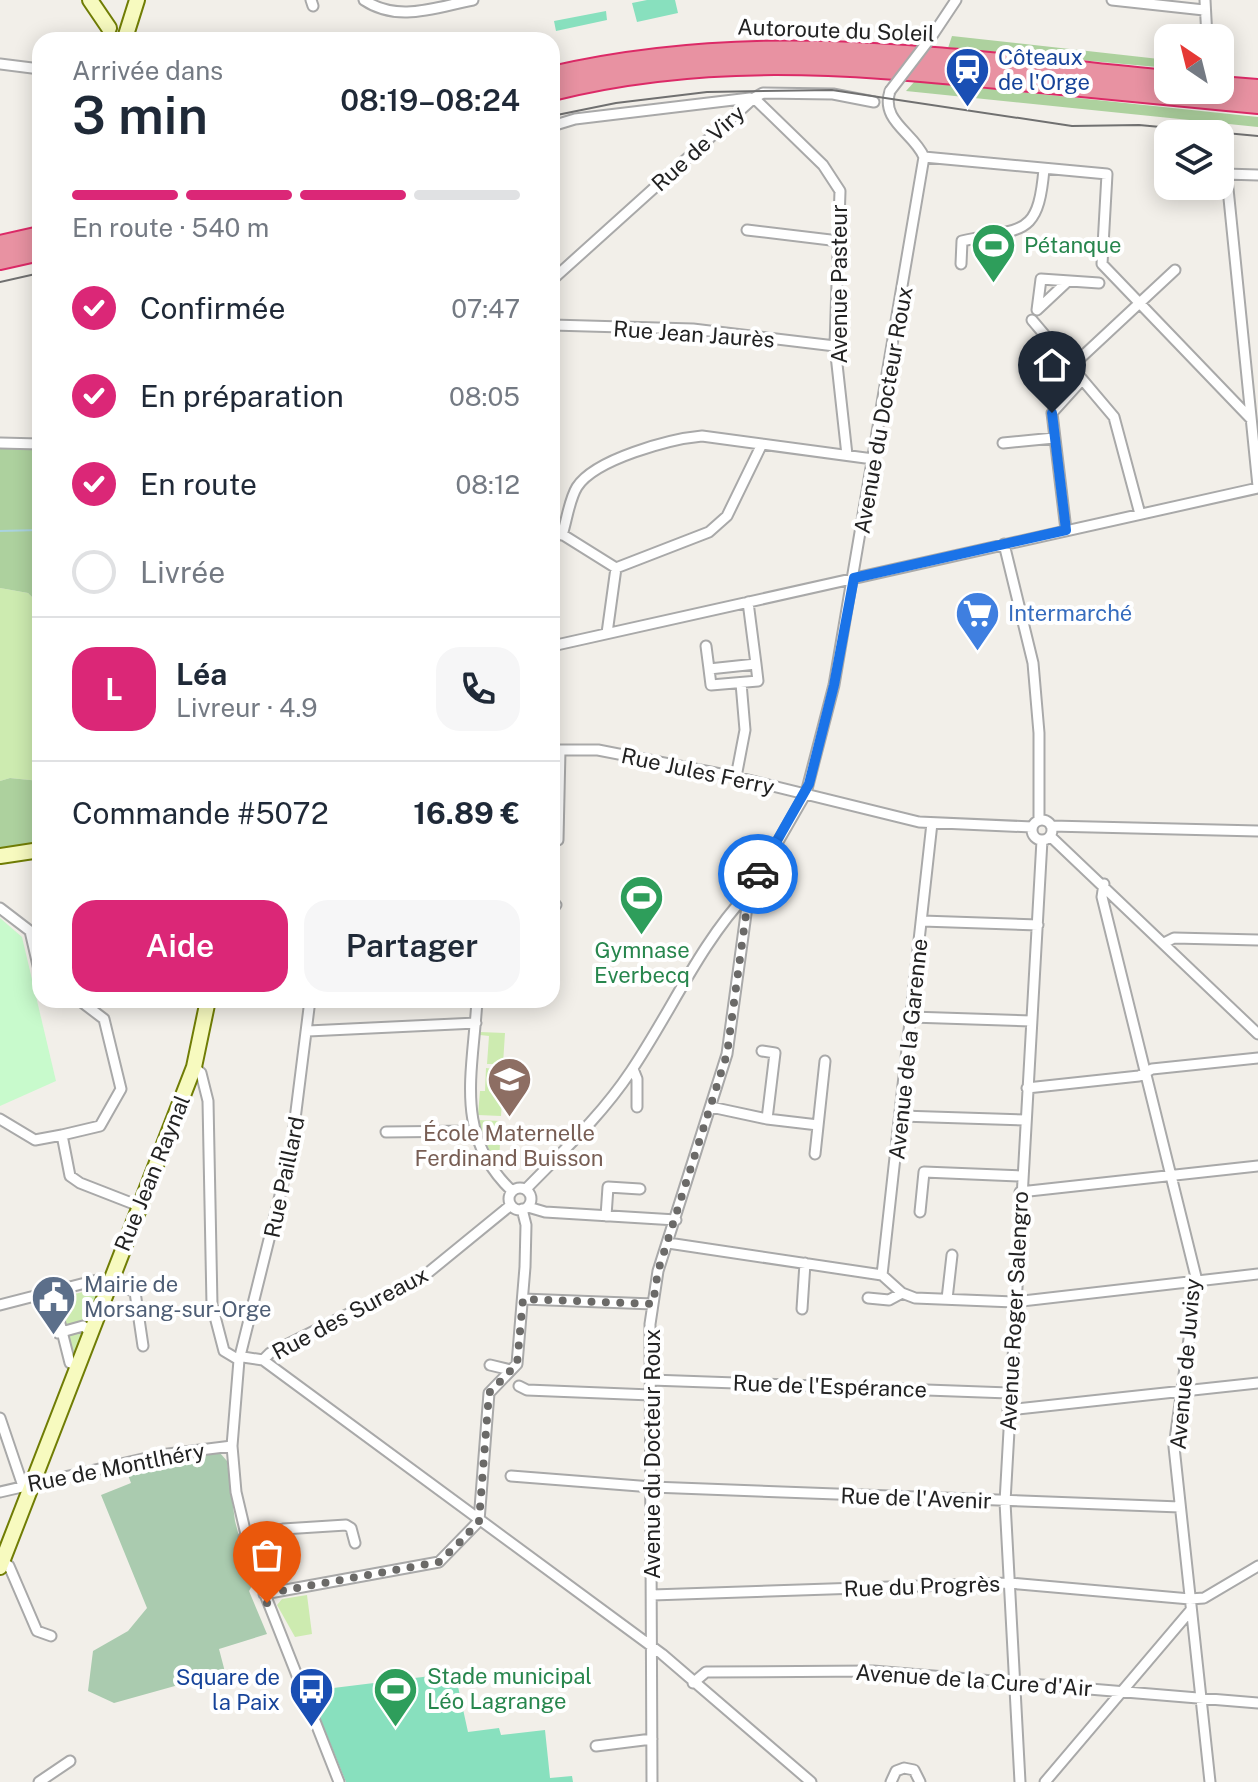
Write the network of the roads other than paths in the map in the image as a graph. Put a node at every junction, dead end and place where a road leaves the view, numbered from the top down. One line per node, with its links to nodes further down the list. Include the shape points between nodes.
1 (90, 0): 8 (street)
2 (136, 0): 9 (street)
3 (364, 0): 4 (street, via 383,11 403,13)
4 (473, 0)
5 (956, 0): 21 (street, bridge, via 890,91 892,118)
6 (1112, 0): 7 (street)
7 (1204, 5)
8 (117, 32)
9 (120, 32)
10 (0, 64): 11 (street)
11 (32, 68)
12 (560, 74): 13 (highway, Autoroute du Soleil, via 651,57 794,48)
13 (1154, 79)
14 (1234, 87): 15 (highway)
15 (1258, 89)
16 (560, 90): 19 (highway, Autoroute du Soleil, via 675,69 793,63)
17 (754, 98): 18 (street, Rue de Viry, via 763,93 833,94); 20 (street); 28 (street, Avenue Pasteur, via 835,181 841,200); 35 (street, Rue de Viry)
18 (874, 102)
19 (1258, 104)
20 (560, 124)
21 (924, 157): 22 (street); 54 (street, Avenue du Docteur Roux)
22 (1044, 169): 31 (street, via 1107,174); 33 (street, via 1035,216 1022,227 962,241)
23 (1234, 174): 24 (street)
24 (1258, 175)
25 (1228, 200): 43 (street)
26 (747, 230): 28 (street)
27 (32, 238): 29 (highway)
28 (839, 241): 42 (street, Avenue Pasteur)
29 (0, 245)
30 (32, 253): 32 (highway)
31 (1100, 256): 37 (street); 38 (street)
32 (0, 260)
33 (961, 264)
34 (1175, 270): 39 (street)
35 (560, 273)
36 (1068, 281): 37 (street)
37 (1099, 283): 38 (street)
38 (1121, 284): 39 (street)
39 (1139, 304): 45 (street); 47 (street)
40 (1032, 320): 45 (street)
41 (560, 325): 42 (street, Rue Jean Jaurès, via 693,329)
42 (835, 346): 53 (street, Avenue Pasteur)
43 (1245, 358): 44 (street); 47 (street)
44 (1258, 360)
45 (1073, 365): 46 (street)
46 (1081, 381): 48 (street, via 1054,408); 56 (street, via 1118,424)
47 (1251, 419): 55 (street)
48 (1054, 438): 50 (street); 57 (street)
49 (0, 443): 51 (street)
50 (1003, 443)
51 (32, 444)
52 (762, 444): 53 (street); 58 (street, via 677,438 594,469 577,488); 60 (street, via 727,516 709,532)
53 (847, 455): 54 (street)
54 (873, 459): 61 (street, Avenue du Docteur Roux)
55 (1258, 487): 56 (street)
56 (1140, 514): 57 (street)
57 (1066, 530): 59 (street)
58 (562, 535): 60 (street)
59 (1004, 544): 61 (street); 73 (street, via 1033,663 1039,733)
60 (616, 568): 63 (street)
61 (854, 578): 62 (street); 71 (street, Avenue du Docteur Roux)
62 (748, 602): 63 (street); 66 (street)
63 (607, 633): 64 (street)
64 (560, 644)
65 (706, 646): 67 (street)
66 (756, 664): 67 (street); 68 (street, via 758,681)
67 (709, 669): 68 (street, via 711,685)
68 (741, 683): 70 (street, via 744,743)
69 (560, 750): 70 (street, Rue Jules Ferry, via 598,750)
70 (736, 777): 71 (street, Rue Jules Ferry)
71 (806, 793): 72 (street, Rue Jules Ferry); 79 (street, Avenue du Docteur Roux)
72 (932, 823): 73 (street, Rue Jules Ferry); 81 (street, Avenue de la Garenne)
73 (1035, 824): 75 (street); 75 (street, via 1033,836)
74 (1258, 831): 75 (street)
75 (1048, 834): 78 (street); 82 (street, Avenue Roger Salengro)
76 (32, 851): 77 (street)
77 (0, 856)
78 (1104, 884): 85 (street); 100 (street, Avenue de Juvisy, via 1102,897)
79 (749, 892): 99 (street, via 726,919); 103 (street, Avenue du Docteur Roux, via 727,1054)
80 (0, 908): 83 (street, via 30,931)
81 (922, 921): 82 (street); 90 (street, Avenue de la Garenne)
82 (1038, 925): 91 (street, Avenue Roger Salengro)
83 (32, 940)
84 (1258, 940): 85 (street, via 1174,938)
85 (1164, 943): 94 (street)
86 (90, 1008): 111 (street, via 104,1019 121,1089 100,1126)
87 (206, 1008): 98 (street, Rue Jean Raynal)
88 (309, 1008): 93 (street, Rue Paillard)
89 (477, 1008): 92 (street)
90 (911, 1017): 91 (street); 104 (street, Avenue de la Garenne)
91 (1031, 1021): 101 (street, Avenue Roger Salengro)
92 (476, 1023): 93 (street); 109 (street)
93 (308, 1031): 145 (street, Rue Paillard, via 291,1151)
94 (1258, 1034)
95 (762, 1051): 106 (street, via 775,1053)
96 (1258, 1058): 100 (street)
97 (825, 1061): 108 (street)
98 (194, 1067): 121 (street, Rue Jean Raynal); 145 (street, via 203,1077 208,1101 212,1305 224,1351)
99 (633, 1069): 102 (street); 116 (street, via 590,1125)
100 (1146, 1073): 101 (street); 115 (street, Avenue de Juvisy)
101 (1027, 1088): 107 (street, Avenue Roger Salengro)
102 (637, 1107)
103 (711, 1107): 106 (street); 125 (street, Avenue du Docteur Roux)
104 (901, 1116): 107 (street); 130 (street, Avenue de la Garenne)
105 (0, 1119): 111 (street, via 35,1140)
106 (767, 1119): 108 (street)
107 (1025, 1120): 114 (street, Avenue Roger Salengro)
108 (818, 1125): 112 (street)
109 (473, 1131): 110 (street); 118 (street, via 488,1163)
110 (386, 1132)
111 (62, 1135): 121 (street, via 73,1180)
112 (815, 1154)
113 (1258, 1166): 115 (street)
114 (1021, 1176): 119 (street, Avenue Roger Salengro); 123 (street, via 924,1172)
115 (1171, 1176): 119 (street); 132 (street, Avenue de Juvisy)
116 (526, 1189): 118 (street); 122 (street, via 531,1198)
117 (640, 1189): 124 (street, via 608,1187)
118 (512, 1191): 120 (street)
119 (1020, 1192): 138 (street, Avenue Roger Salengro)
120 (511, 1205): 122 (street); 146 (street, Rue des Sureaux, via 424,1276)
121 (139, 1206): 131 (street, Rue Jean Raynal)
122 (525, 1208): 124 (street); 136 (street)
123 (920, 1212)
124 (606, 1216): 125 (street)
125 (676, 1220): 126 (street, Avenue du Docteur Roux)
126 (668, 1243): 128 (street); 139 (street, Avenue du Docteur Roux)
127 (952, 1255): 137 (street)
128 (805, 1263): 130 (street); 141 (street)
129 (1258, 1274): 132 (street)
130 (882, 1275): 134 (street)
131 (110, 1281): 133 (street); 142 (street, Rue Jean Raynal); 144 (street, via 135,1292)
132 (1197, 1281): 138 (street); 153 (street, Avenue de Juvisy)
133 (52, 1292): 140 (street); 143 (street)
134 (902, 1293): 135 (street, via 889,1300); 137 (street)
135 (868, 1298)
136 (523, 1299): 139 (street); 149 (street, via 517,1364)
137 (947, 1299): 138 (street)
138 (1014, 1302): 154 (street, Avenue Roger Salengro)
139 (653, 1304): 150 (street, Avenue du Docteur Roux)
140 (0, 1305)
141 (802, 1309)
142 (90, 1331): 143 (street, via 83,1326); 160 (street, Rue Jean Raynal)
143 (60, 1333): 147 (street)
144 (143, 1346)
145 (241, 1359): 146 (street); 158 (street, Rue Paillard)
146 (263, 1360): 165 (street)
147 (70, 1363)
148 (490, 1365): 149 (street)
149 (511, 1370): 165 (street, via 489,1393)
150 (651, 1380): 154 (street, Rue de l'Espérance); 155 (street, Avenue du Docteur Roux)
151 (1258, 1383): 153 (street)
152 (519, 1386): 155 (street)
153 (1181, 1392): 156 (street); 164 (street, Avenue de Juvisy, via 1174,1447)
154 (1009, 1393): 156 (street, Avenue Roger Salengro)
155 (651, 1395): 161 (street, Avenue du Docteur Roux)
156 (1008, 1410): 163 (street, Avenue Roger Salengro)
157 (1, 1423): 160 (street)
158 (232, 1446): 160 (street, Rue de Montlhéry, via 160,1455); 166 (street, Rue Paillard)
159 (511, 1476): 161 (street, Rue de l'Avenir)
160 (27, 1484): 162 (street, Rue de Montlhéry); 168 (street, Rue Jean Raynal)
161 (652, 1487): 163 (street, Rue de l'Avenir); 172 (street, Avenue du Docteur Roux)
162 (0, 1492)
163 (1005, 1502): 164 (street, Rue de l'Avenir); 170 (street, Avenue Roger Salengro)
164 (1180, 1507): 173 (street, Avenue de Juvisy)
165 (479, 1521): 171 (street, via 439,1562); 176 (street)
166 (244, 1537): 167 (street, via 346,1525); 171 (street, Rue Paillard)
167 (355, 1543)
168 (1, 1564): 175 (street, via 9,1566 37,1631)
169 (1258, 1566): 173 (street, via 1204,1598)
170 (1009, 1583): 172 (street, Rue du Progrès); 173 (street, Rue du Progrès); 180 (street, Avenue Roger Salengro)
171 (264, 1594): 188 (street, Rue Paillard)
172 (652, 1595): 176 (street, Avenue du Docteur Roux)
173 (1190, 1599): 174 (street, Avenue de Juvisy)
174 (1191, 1610): 181 (street); 182 (street, Avenue de Juvisy)
175 (51, 1636)
176 (652, 1647): 177 (street, Avenue du Docteur Roux); 178 (street)
177 (652, 1665): 178 (street); 184 (street, Avenue du Docteur Roux)
178 (683, 1674): 179 (street)
179 (693, 1683): 180 (street, Avenue de la Cure d'Air, via 706,1672 826,1669); 190 (street)
180 (1015, 1683): 181 (street, Avenue de la Cure d'Air); 193 (street, Avenue Roger Salengro)
181 (1122, 1690): 182 (street, Avenue de la Cure d'Air); 194 (street)
182 (1200, 1698): 183 (street, Avenue de la Cure d'Air); 195 (street, Avenue de Juvisy)
183 (1258, 1703)
184 (652, 1739): 185 (street); 189 (street, Avenue du Docteur Roux)
185 (596, 1746)
186 (70, 1761): 187 (street)
187 (39, 1782)
188 (339, 1782)
189 (652, 1782)
190 (811, 1782)
191 (891, 1782): 192 (street, via 904,1768 914,1770)
192 (920, 1782)
193 (1020, 1782)
194 (1045, 1782)
195 (1210, 1782)

